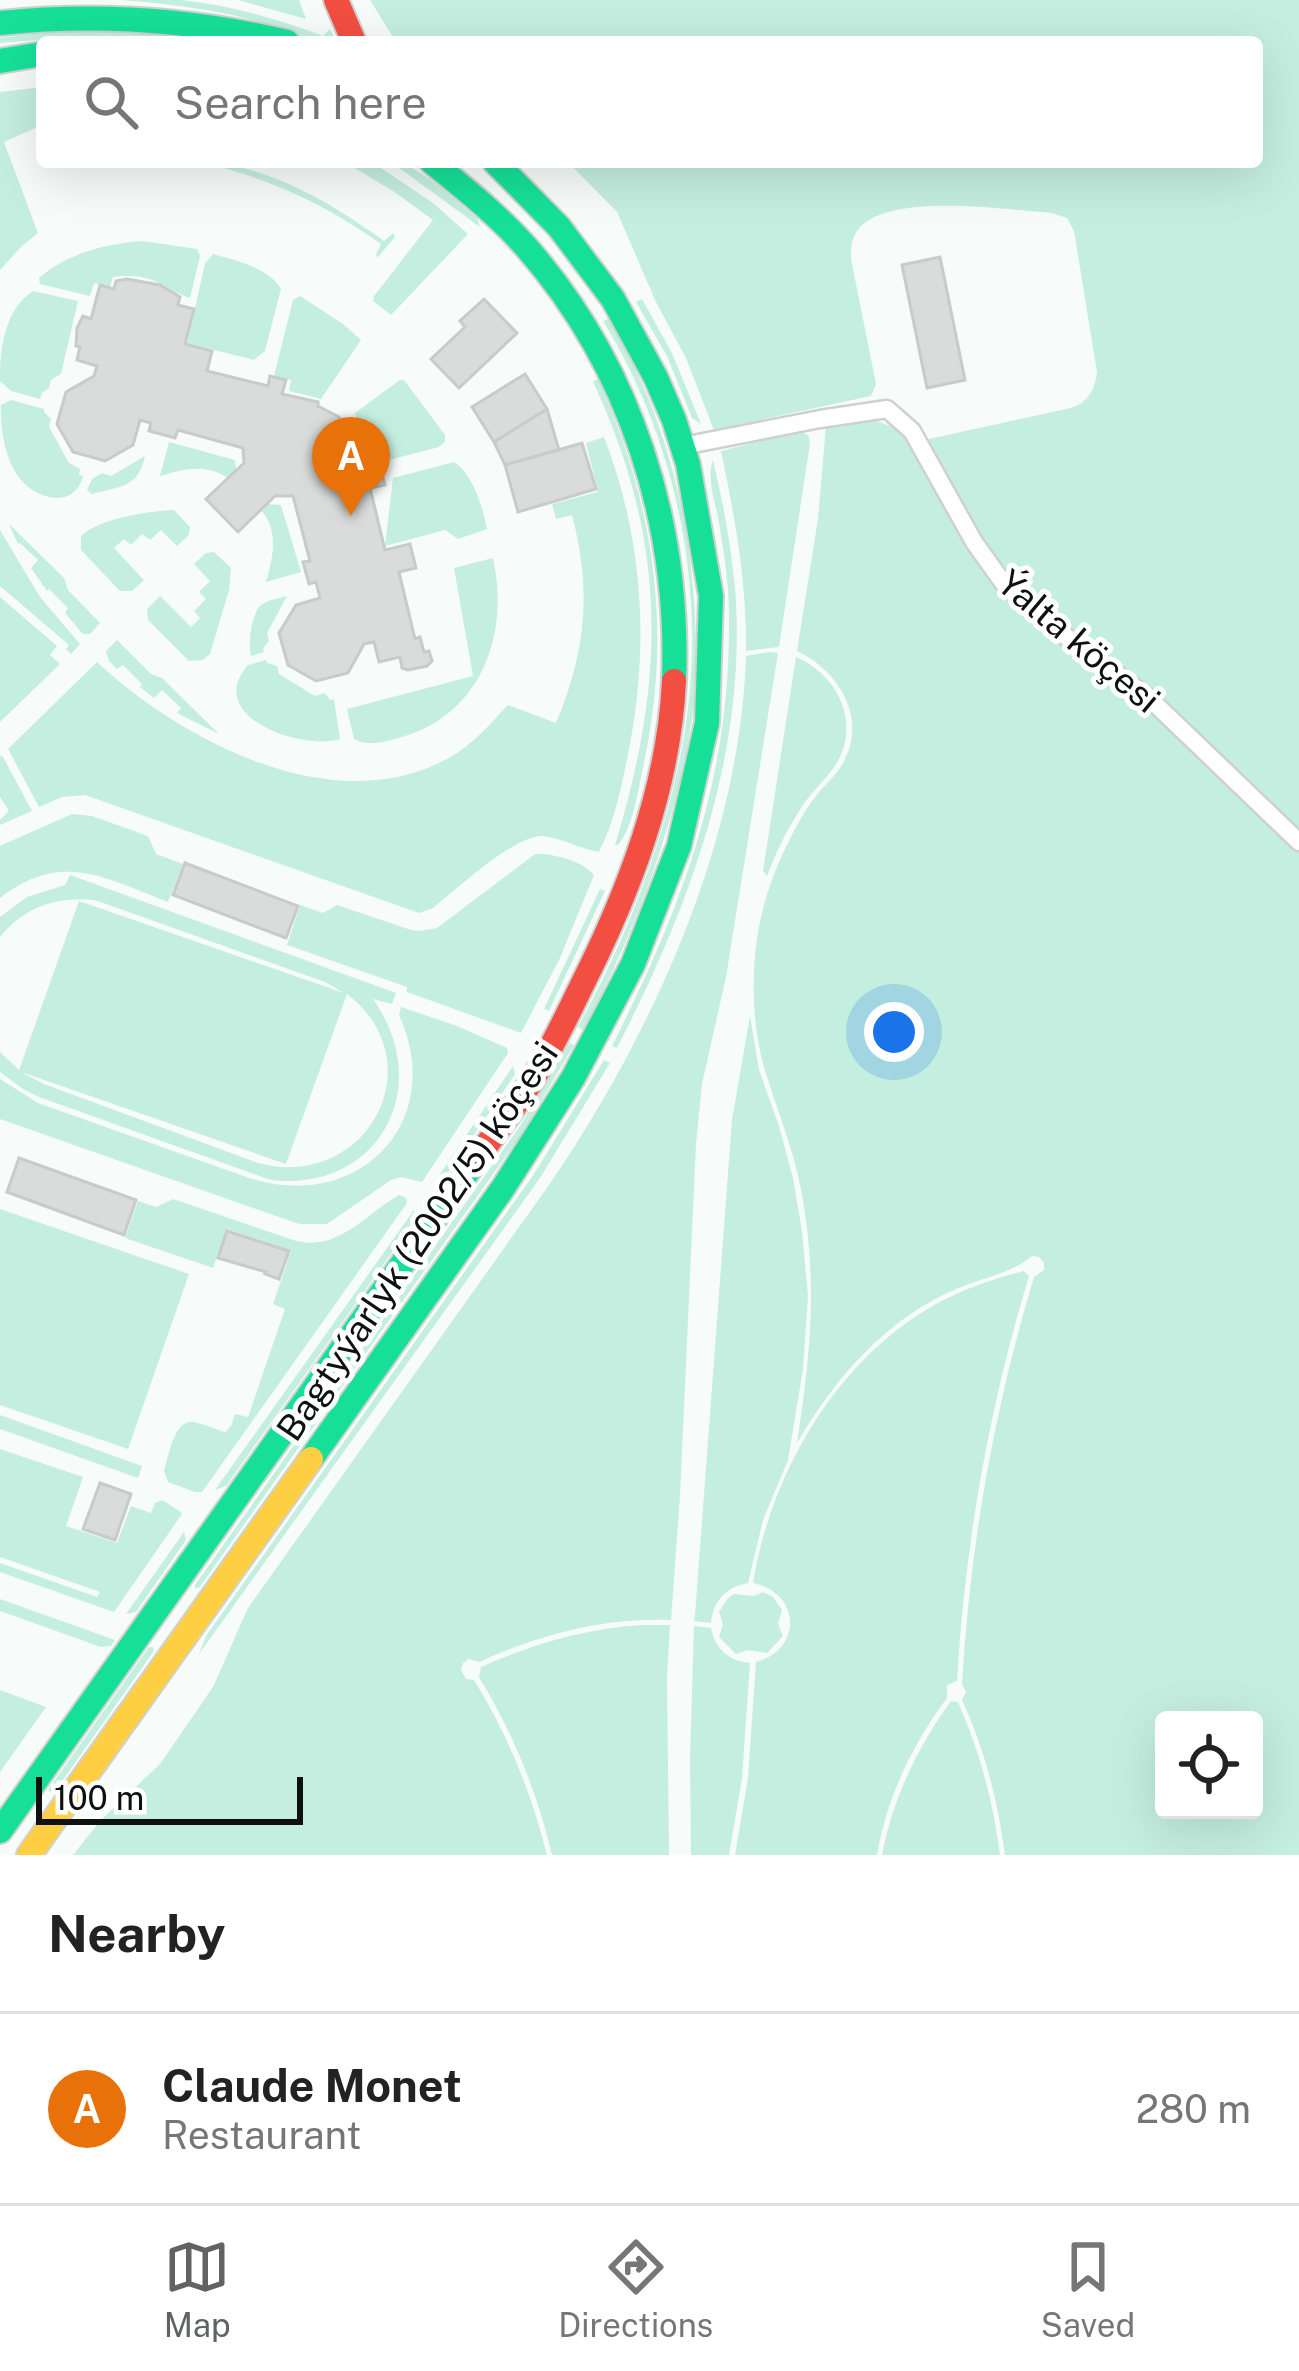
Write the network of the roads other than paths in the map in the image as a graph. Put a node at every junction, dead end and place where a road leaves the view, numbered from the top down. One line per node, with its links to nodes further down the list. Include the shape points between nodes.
1 (336, 0): 4 (street)
2 (0, 23): 3 (street, via 89,16)
3 (258, 36)
4 (351, 36)
5 (36, 55): 6 (street)
6 (0, 61)
7 (439, 168): 11 (street, Bagtyýarlyk (2002/5) köçesi, via 502,222 565,293 629,409 670,567 675,685 666,750 613,918 530,1083)
8 (501, 168): 9 (street, Bagtyýarlyk (2002/5) köçesi, via 618,303)
9 (683, 446): 10 (street, Ýalta köçesi, via 887,409 912,431 1004,584 1149,698); 12 (street, Bagtyýarlyk (2002/5) köçesi, via 707,565 712,686 694,792 648,930 560,1103)
10 (1299, 842)
11 (163, 1601): 12 (street); 13 (street, Bagtyýarlyk (2002/5) köçesi)
12 (193, 1624): 14 (street, Bagtyýarlyk (2002/5) köçesi)
13 (0, 1831)
14 (29, 1855)

